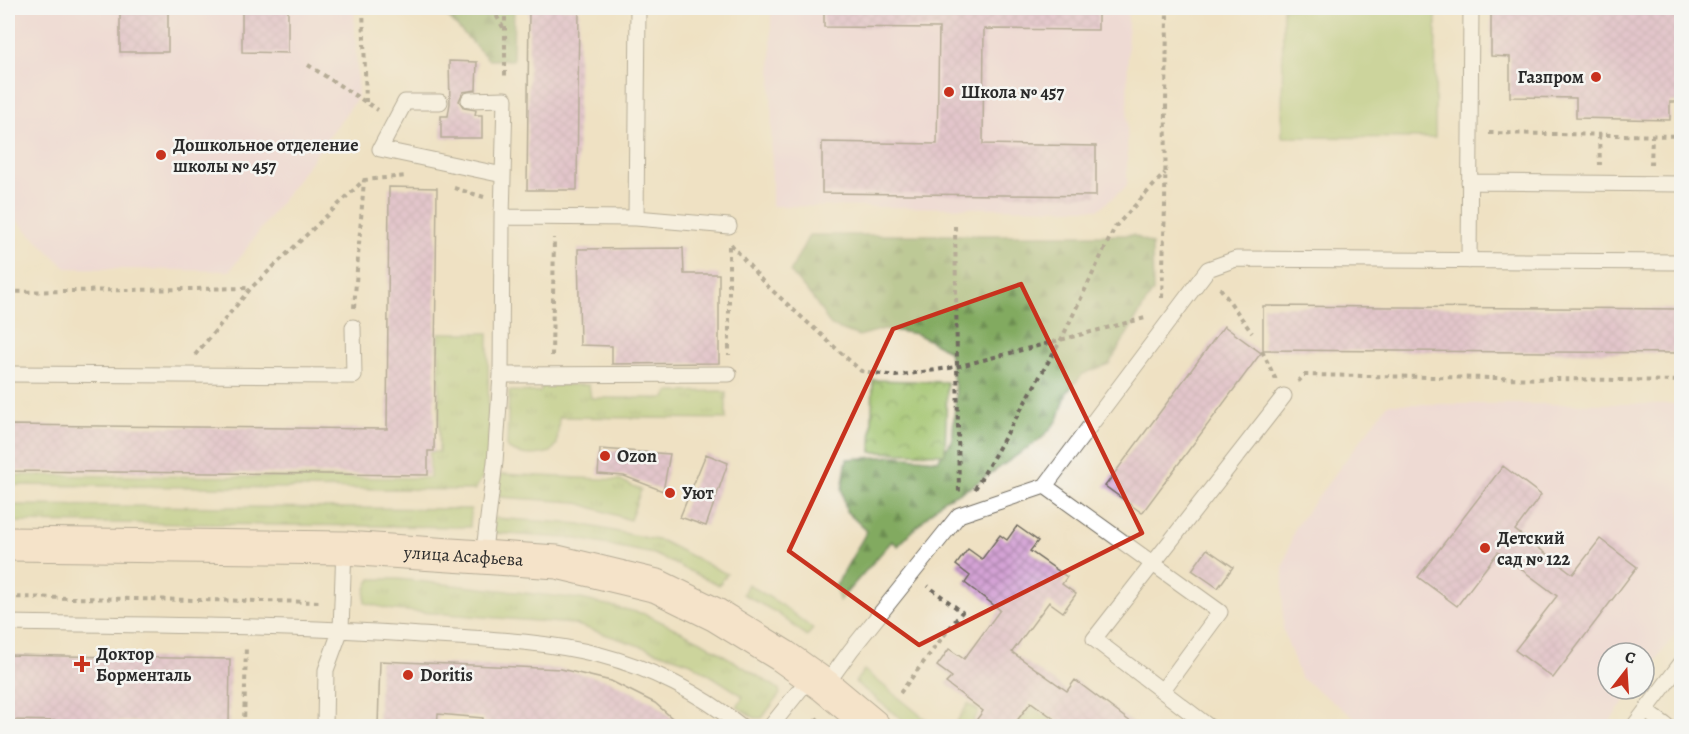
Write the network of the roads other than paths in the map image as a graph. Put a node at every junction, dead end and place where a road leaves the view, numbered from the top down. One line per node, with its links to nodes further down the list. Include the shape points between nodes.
1 (638, 8): 9 (lane)
2 (1471, 8): 6 (lane)
3 (469, 100): 5 (lane, via 505,99)
4 (440, 102): 5 (lane, via 405,102 380,149)
5 (503, 175): 8 (lane)
6 (1469, 183): 7 (lane); 11 (lane)
7 (1682, 184)
8 (502, 210): 9 (lane, via 555,218); 16 (lane)
9 (636, 218): 10 (lane)
10 (729, 226)
11 (1469, 261): 12 (lane); 18 (lane, via 1236,259 1208,269 1165,318)
12 (1682, 262)
13 (353, 327): 14 (lane, via 354,375)
14 (8, 374)
15 (729, 374): 16 (lane)
16 (501, 375): 21 (lane)
17 (1284, 396): 22 (lane)
18 (1045, 486): 22 (lane); 27 (lane, via 959,515)
19 (8, 544): 20 (street, улица Асафьева)
20 (344, 549): 21 (street, улица Асафьева); 24 (lane)
21 (483, 558): 27 (street, улица Асафьева, via 557,562 657,586 716,615 783,656)
22 (1152, 564): 26 (lane, via 1095,639); 26 (lane, via 1220,612)
23 (8, 623): 24 (lane)
24 (341, 629): 29 (lane, via 326,670); 30 (lane, via 550,644 603,656 660,677)
25 (1682, 662): 28 (lane)
26 (1162, 691): 33 (lane)
27 (819, 692): 31 (lane); 32 (street, улица Асафьева)
28 (1646, 711): 34 (lane); 35 (lane)
29 (325, 726)
30 (741, 726)
31 (771, 726)
32 (873, 726)
33 (1208, 726)
34 (1634, 726)
35 (1667, 726)

